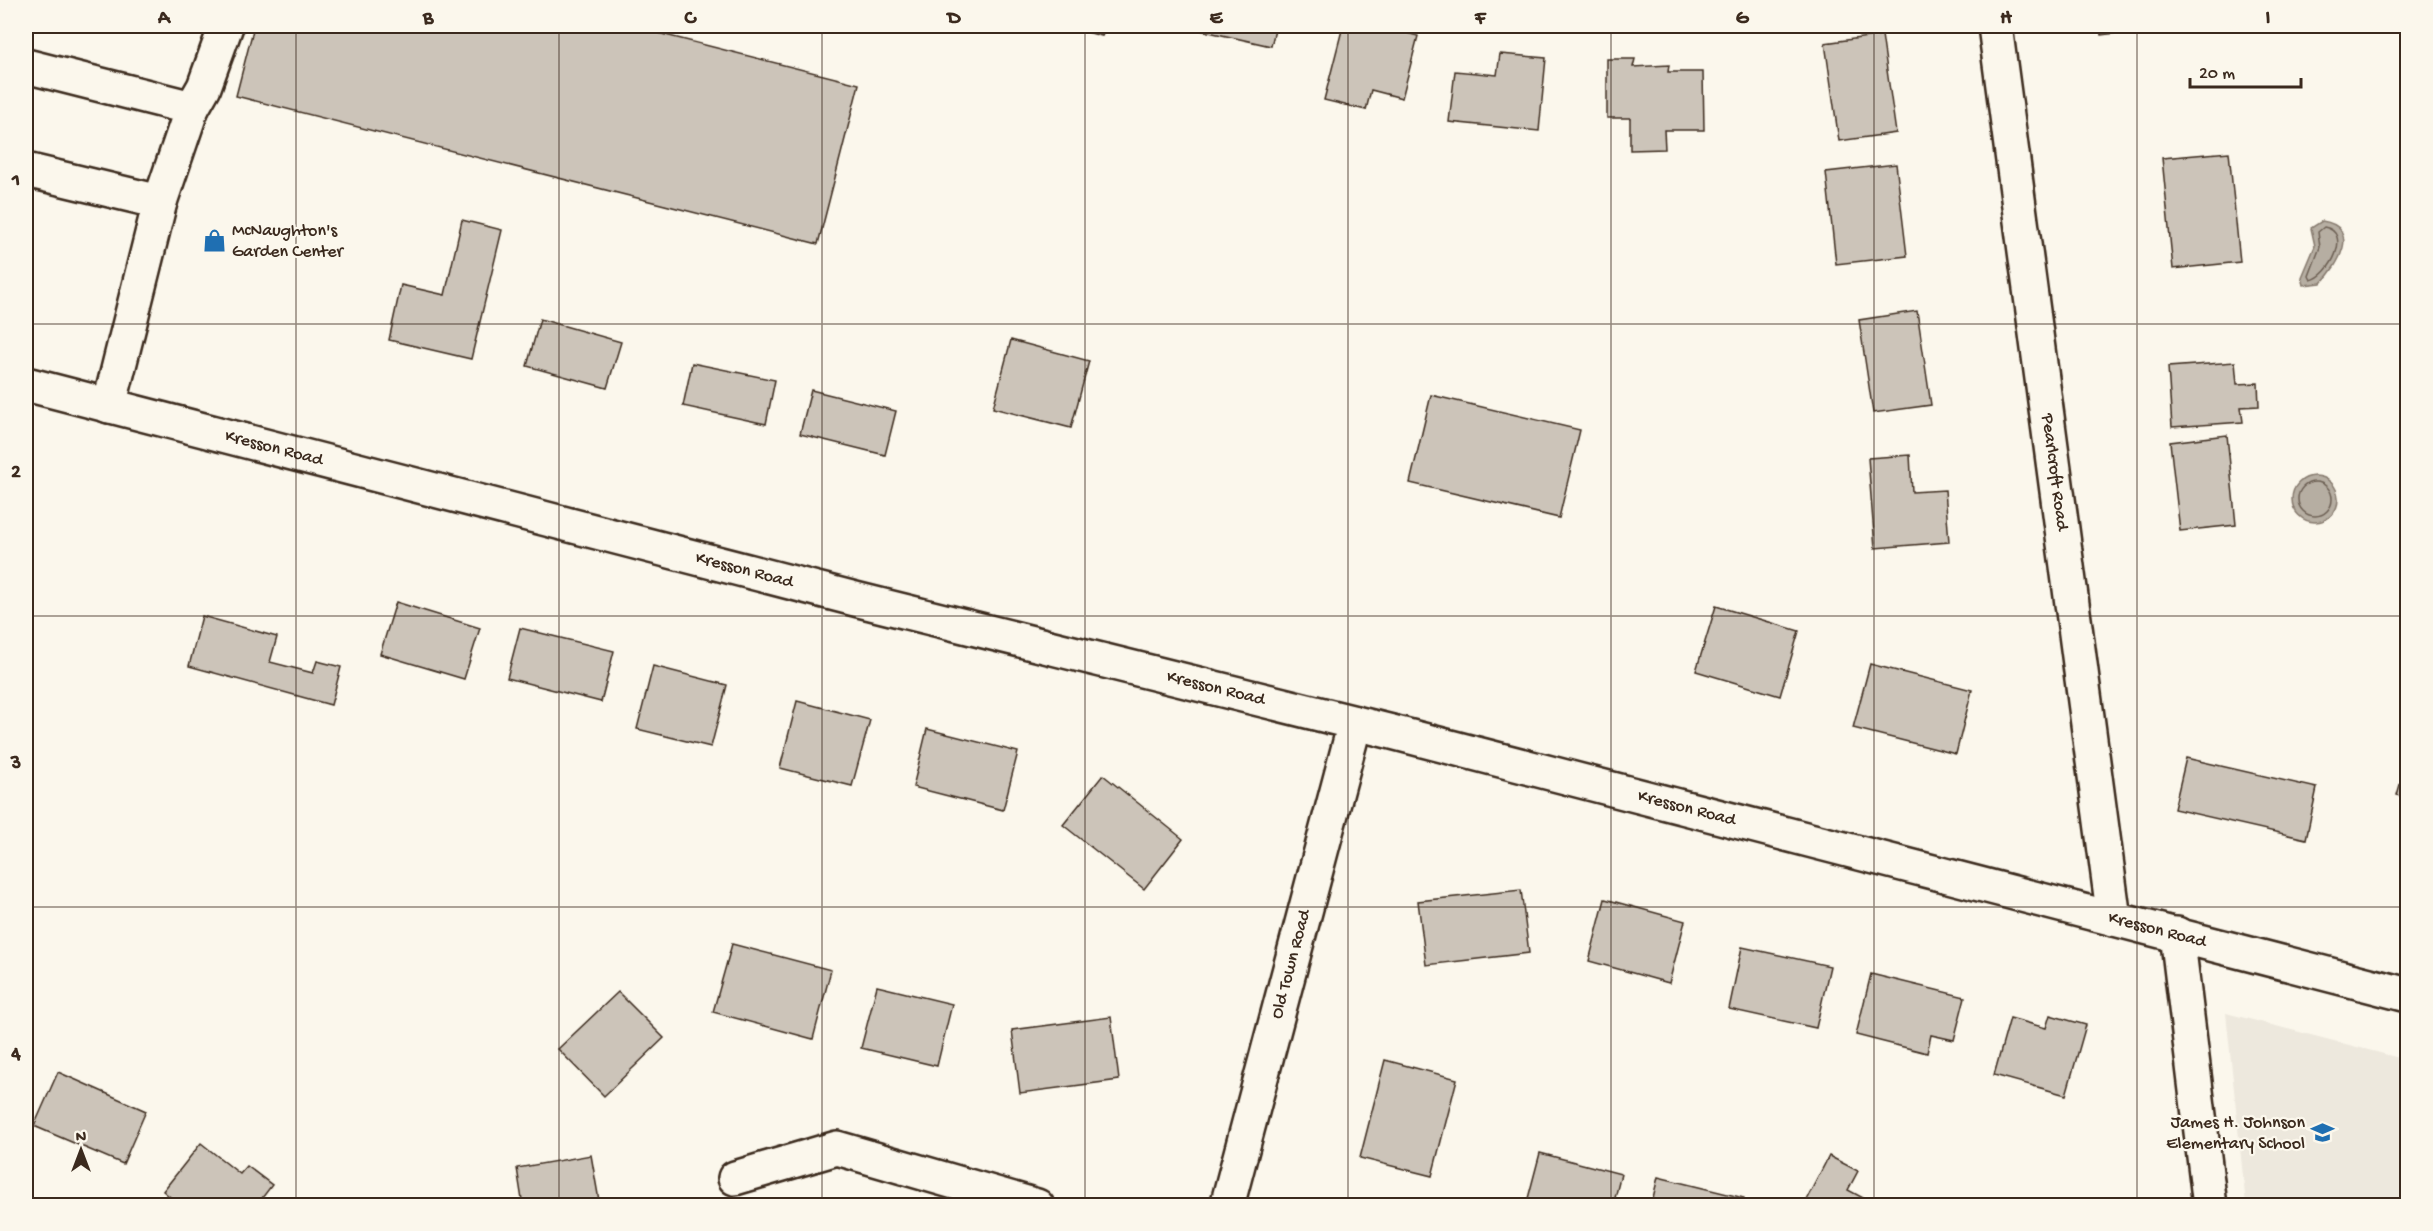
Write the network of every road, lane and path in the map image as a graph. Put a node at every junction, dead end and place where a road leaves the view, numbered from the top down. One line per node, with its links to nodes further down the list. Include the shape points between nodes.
1 (226, 26): 4 (street, via 204,87)
2 (1995, 26): 10 (street, Pearlcroft Road)
3 (26, 66): 4 (street)
4 (192, 108): 6 (street)
5 (26, 170): 6 (street)
6 (160, 202): 8 (street)
7 (26, 384): 8 (street, Kresson Road)
8 (109, 406): 9 (street, Kresson Road)
9 (1355, 723): 10 (street, Kresson Road); 15 (street, Old Town Road)
10 (2114, 919): 11 (street, Kresson Road)
11 (2177, 934): 12 (street, Kresson Road); 16 (street)
12 (2408, 994)
13 (735, 1178): 14 (street, via 837,1148)
14 (1037, 1206)
15 (1227, 1206)
16 (2210, 1206)

